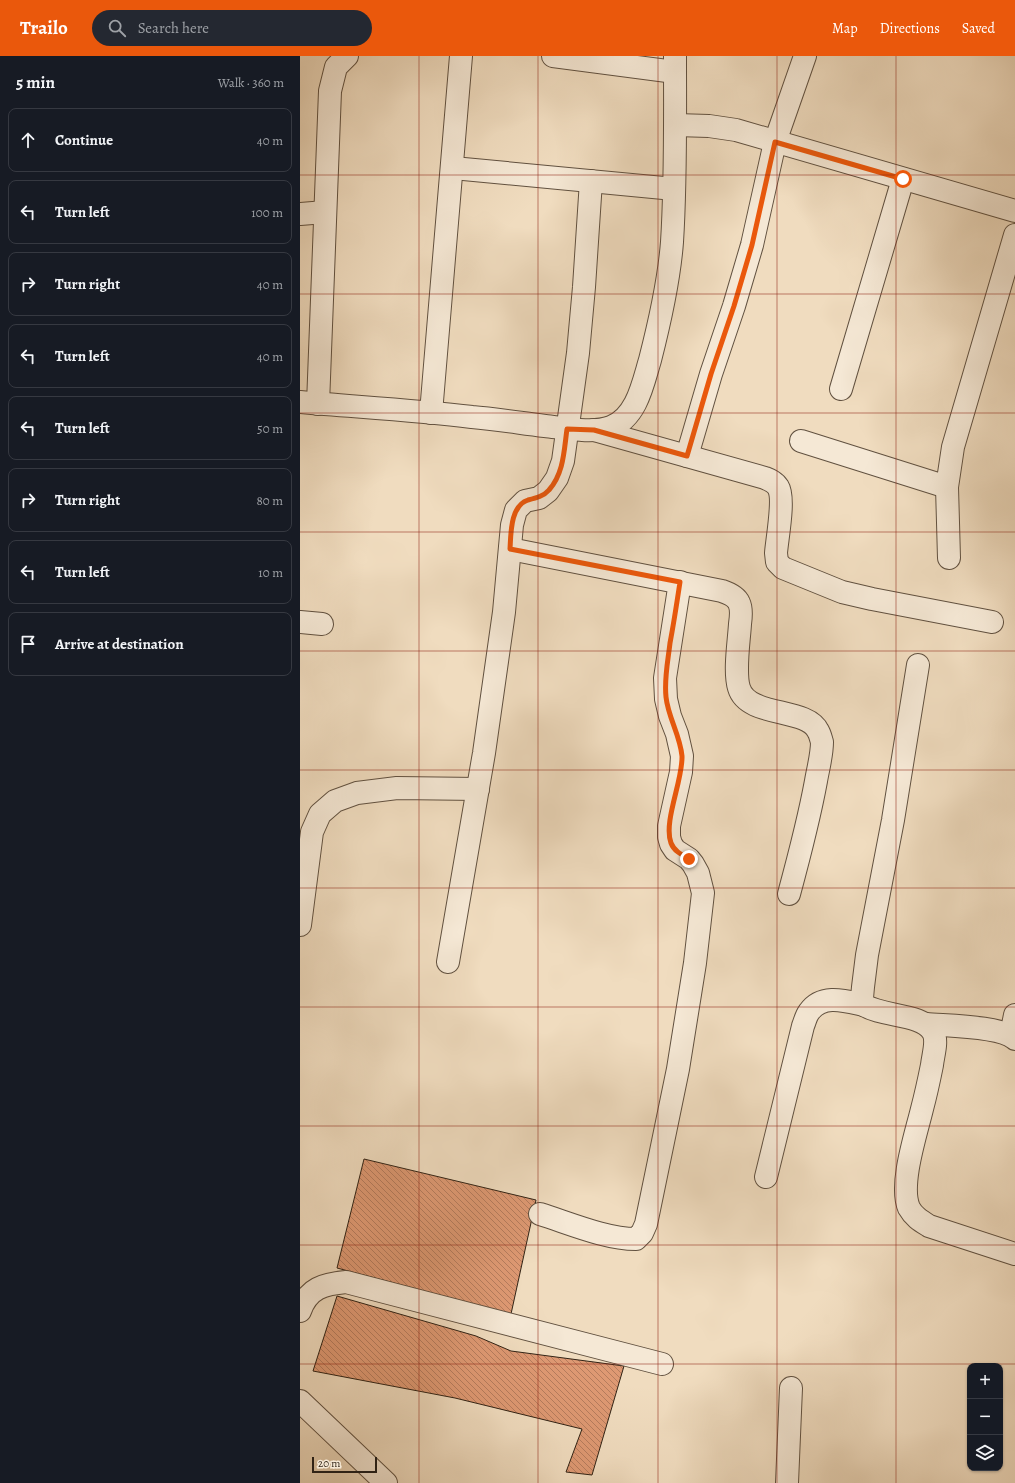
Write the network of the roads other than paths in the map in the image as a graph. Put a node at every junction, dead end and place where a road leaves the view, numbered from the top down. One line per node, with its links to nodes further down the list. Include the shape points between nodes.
1 (347, 56): 13 (street, via 336,66 330,91)
2 (461, 56): 8 (street)
3 (553, 56): 5 (street)
4 (805, 56): 7 (street)
5 (675, 64): 6 (street)
6 (676, 125): 7 (street, via 736,130); 11 (street)
7 (775, 142): 9 (street); 22 (street, via 752,245)
8 (453, 168): 10 (street); 18 (street)
9 (903, 179): 12 (street); 16 (street)
10 (591, 181): 11 (street); 19 (street, via 583,302)
11 (674, 189): 20 (street, via 672,244 666,284 660,322 644,383 625,419 611,427)
12 (1015, 211)
13 (325, 212): 14 (street); 17 (street)
14 (300, 214)
15 (1015, 235): 23 (street, via 953,447)
16 (841, 389)
17 (309, 403): 18 (street)
18 (431, 413): 19 (street)
19 (567, 429): 20 (street); 24 (street, via 563,461 557,478 548,491 539,498 525,501 516,510)
20 (594, 430): 22 (street)
21 (801, 441): 23 (street)
22 (687, 456): 28 (street, via 765,478 779,488 781,497 776,553 777,562 783,568 842,592)
23 (947, 486): 25 (street)
24 (510, 549): 26 (street); 31 (street, via 504,612)
25 (949, 558)
26 (680, 582): 32 (street, via 722,591 732,595 739,602 741,614 737,673 739,688 747,700 810,722 818,729 822,741 821,758); 39 (street, via 665,678 666,699 682,756 670,836 675,850 689,859 698,873 703,899 678,1069 646,1224 642,1234 636,1238 628,1238)
27 (300, 622): 29 (street)
28 (992, 622)
29 (322, 624)
30 (918, 665): 35 (street, via 868,955 862,993)
31 (478, 789): 33 (street, via 397,788 357,792 335,801 320,814 312,832); 34 (street)
32 (789, 894)
33 (300, 925)
34 (448, 962)
35 (864, 1005): 36 (street, via 871,1010); 38 (street, via 843,1000 828,1000 817,1003 809,1012 803,1026)
36 (926, 1024): 37 (street); 40 (street, via 934,1033 935,1045 910,1156 906,1188 909,1207 917,1218 929,1226)
37 (1014, 1030)
38 (766, 1177)
39 (540, 1214)
40 (1015, 1254)
41 (300, 1310): 42 (street, via 314,1290 328,1283 346,1282)
42 (662, 1364)
43 (791, 1388): 46 (street)
44 (300, 1401): 45 (street)
45 (386, 1483)
46 (787, 1483)

